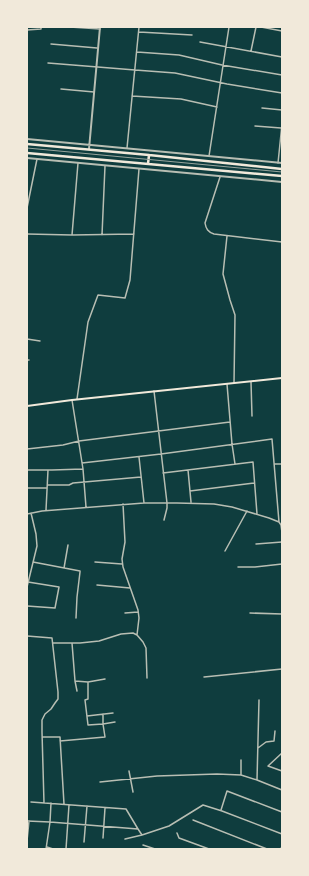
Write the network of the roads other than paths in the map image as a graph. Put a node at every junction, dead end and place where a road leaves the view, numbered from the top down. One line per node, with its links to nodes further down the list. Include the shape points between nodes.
1 (41, 27): 8 (street)
2 (70, 27): 7 (street)
3 (139, 27): 10 (street)
4 (229, 27): 14 (street)
5 (256, 27): 16 (street)
6 (261, 27): 9 (street)
7 (100, 28): 15 (street)
8 (27, 30)
9 (282, 31)
10 (139, 32): 11 (street); 17 (street)
11 (192, 35)
12 (200, 42): 14 (street)
13 (51, 44): 15 (street)
14 (225, 47): 16 (street); 20 (street)
15 (98, 48): 21 (street)
16 (251, 51): 18 (street)
17 (137, 52): 20 (street, via 179,55); 22 (street)
18 (282, 57)
19 (48, 63): 21 (street)
20 (222, 65): 23 (street); 24 (street)
21 (97, 67): 22 (street); 26 (street)
22 (135, 70): 24 (street, via 175,73); 28 (street)
23 (282, 75)
24 (220, 83): 27 (street); 29 (street)
25 (61, 89): 26 (street)
26 (94, 92): 37 (street)
27 (282, 93)
28 (132, 96): 29 (street, via 181,99); 38 (street)
29 (217, 107): 43 (street)
30 (262, 108): 31 (street)
31 (282, 110)
32 (282, 124): 34 (street)
33 (255, 126): 34 (street)
34 (282, 128): 47 (street)
35 (27, 139): 37 (street)
36 (27, 144): 39 (main road)
37 (89, 144): 38 (street); 39 (street)
38 (127, 148): 40 (street)
39 (89, 150): 42 (main road)
40 (150, 150): 42 (street); 43 (street)
41 (27, 153): 49 (main road)
42 (149, 155): 49 (main road); 52 (main road)
43 (209, 156): 47 (street)
44 (27, 158): 45 (street)
45 (37, 159): 46 (street); 56 (street)
46 (78, 163): 50 (street); 59 (street)
47 (278, 163): 48 (street)
48 (282, 163)
49 (148, 164): 53 (main road)
50 (105, 166): 51 (street); 60 (street)
51 (138, 169): 54 (street); 58 (street)
52 (282, 169)
53 (282, 176)
54 (220, 177): 55 (street); 61 (street, via 205,227 210,233)
55 (282, 182)
56 (27, 208)
57 (27, 234): 59 (street)
58 (134, 234): 60 (street); 70 (street, via 130,280 125,298 98,295 88,322)
59 (72, 235): 60 (street)
60 (102, 235)
61 (227, 236): 62 (street); 67 (street, via 223,274 235,315)
62 (282, 242)
63 (27, 340): 64 (street)
64 (40, 341)
65 (282, 378): 66 (main road)
66 (251, 382): 67 (main road); 73 (street)
67 (234, 383): 68 (main road)
68 (228, 384): 69 (main road); 74 (street)
69 (154, 391): 70 (main road); 75 (street)
70 (76, 399): 71 (main road)
71 (72, 400): 72 (main road); 76 (street)
72 (27, 406)
73 (252, 416)
74 (230, 422): 75 (street); 77 (street)
75 (159, 431): 76 (street); 79 (street)
76 (79, 441): 78 (street, via 63,446); 81 (street)
77 (232, 444): 79 (street); 82 (street); 83 (street, via 272,439)
78 (27, 449)
79 (161, 454): 80 (street); 89 (street)
80 (139, 456): 81 (street); 90 (street)
81 (82, 463): 85 (street)
82 (235, 464): 88 (street); 92 (street, via 252,462)
83 (274, 464): 84 (street); 108 (street)
84 (282, 464)
85 (83, 468): 87 (street); 91 (street)
86 (27, 470): 87 (street)
87 (48, 470): 93 (street)
88 (188, 470): 89 (street); 96 (street)
89 (164, 474): 98 (street)
90 (141, 477): 91 (street); 97 (street)
91 (84, 482): 93 (street); 101 (street)
92 (254, 483): 96 (street); 106 (street)
93 (48, 485): 95 (street)
94 (27, 488): 95 (street)
95 (48, 488): 102 (street)
96 (190, 490): 99 (street)
97 (144, 503): 98 (street); 100 (street)
98 (167, 503): 99 (street); 107 (street)
99 (191, 503): 103 (street, via 214,504)
100 (123, 504): 101 (street); 116 (street, via 125,542)
101 (86, 507): 102 (street)
102 (46, 511): 104 (street)
103 (247, 511): 106 (street); 113 (street)
104 (31, 513): 105 (street); 114 (street, via 37,541)
105 (27, 514)
106 (257, 514): 108 (street)
107 (164, 520)
108 (279, 522): 109 (street)
109 (282, 533)
110 (282, 542): 111 (street)
111 (256, 544)
112 (68, 545): 119 (street)
113 (225, 551)
114 (34, 562): 119 (street); 120 (street)
115 (95, 562): 116 (street)
116 (122, 564): 124 (street)
117 (282, 564): 118 (street)
118 (238, 567)
119 (64, 568): 130 (street, via 80,572)
120 (28, 578): 121 (street)
121 (28, 582): 123 (street); 125 (street, via 59,587 55,608)
122 (97, 585): 124 (street)
123 (27, 588)
124 (130, 588): 127 (street)
125 (27, 606)
126 (125, 612): 127 (street)
127 (138, 612): 131 (street)
128 (250, 613): 129 (street)
129 (282, 614)
130 (76, 618)
131 (138, 635): 134 (street, via 133,632 98,641); 137 (street, via 146,648)
132 (27, 636): 133 (street, via 52,638)
133 (53, 643): 134 (street); 149 (street, via 58,699 42,720)
134 (72, 643): 139 (street)
135 (282, 669): 136 (street)
136 (204, 677)
137 (147, 678)
138 (105, 679): 140 (street)
139 (76, 681): 140 (street); 141 (street)
140 (88, 682): 145 (street)
141 (77, 691)
142 (259, 700): 151 (street)
143 (113, 713): 144 (street)
144 (103, 714): 145 (street); 147 (street)
145 (87, 716): 147 (street, via 88,725)
146 (115, 722): 147 (street)
147 (103, 724): 150 (street, via 105,737)
148 (275, 731): 151 (street, via 274,741 266,742)
149 (42, 737): 150 (street, via 60,737); 163 (street)
150 (60, 740): 165 (street)
151 (258, 748): 158 (street)
152 (282, 753): 155 (street, via 268,766)
153 (241, 760): 156 (street)
154 (129, 771): 157 (street)
155 (282, 771)
156 (241, 775): 157 (street, via 182,774); 158 (street)
157 (131, 779): 159 (street); 161 (street)
158 (257, 780): 160 (street)
159 (100, 782)
160 (282, 790)
161 (133, 792)
162 (31, 802): 163 (street)
163 (44, 803): 164 (street)
164 (51, 803): 165 (street); 173 (street)
165 (64, 804): 166 (street)
166 (70, 805): 167 (street); 174 (street)
167 (87, 806): 168 (street); 175 (street)
168 (105, 807): 176 (street); 177 (street, via 126,809)
169 (220, 810): 170 (street, via 227,791); 179 (street, via 203,805 169,826); 180 (street)
170 (282, 812)
171 (193, 820): 192 (street)
172 (28, 821): 173 (street); 183 (street)
173 (50, 822): 174 (street); 187 (street)
174 (68, 824): 175 (street); 189 (street)
175 (86, 825): 176 (street); 184 (street)
176 (104, 826): 177 (street); 181 (street)
177 (138, 829): 179 (street)
178 (177, 833): 191 (street, via 179,838)
179 (142, 834): 182 (street)
180 (282, 834)
181 (103, 838)
182 (125, 839)
183 (27, 841)
184 (84, 842)
185 (143, 845): 190 (street)
186 (282, 846): 193 (street)
187 (46, 848): 188 (street)
188 (53, 849)
189 (66, 849)
190 (155, 849)
191 (209, 849)
192 (267, 849)
193 (281, 849)

